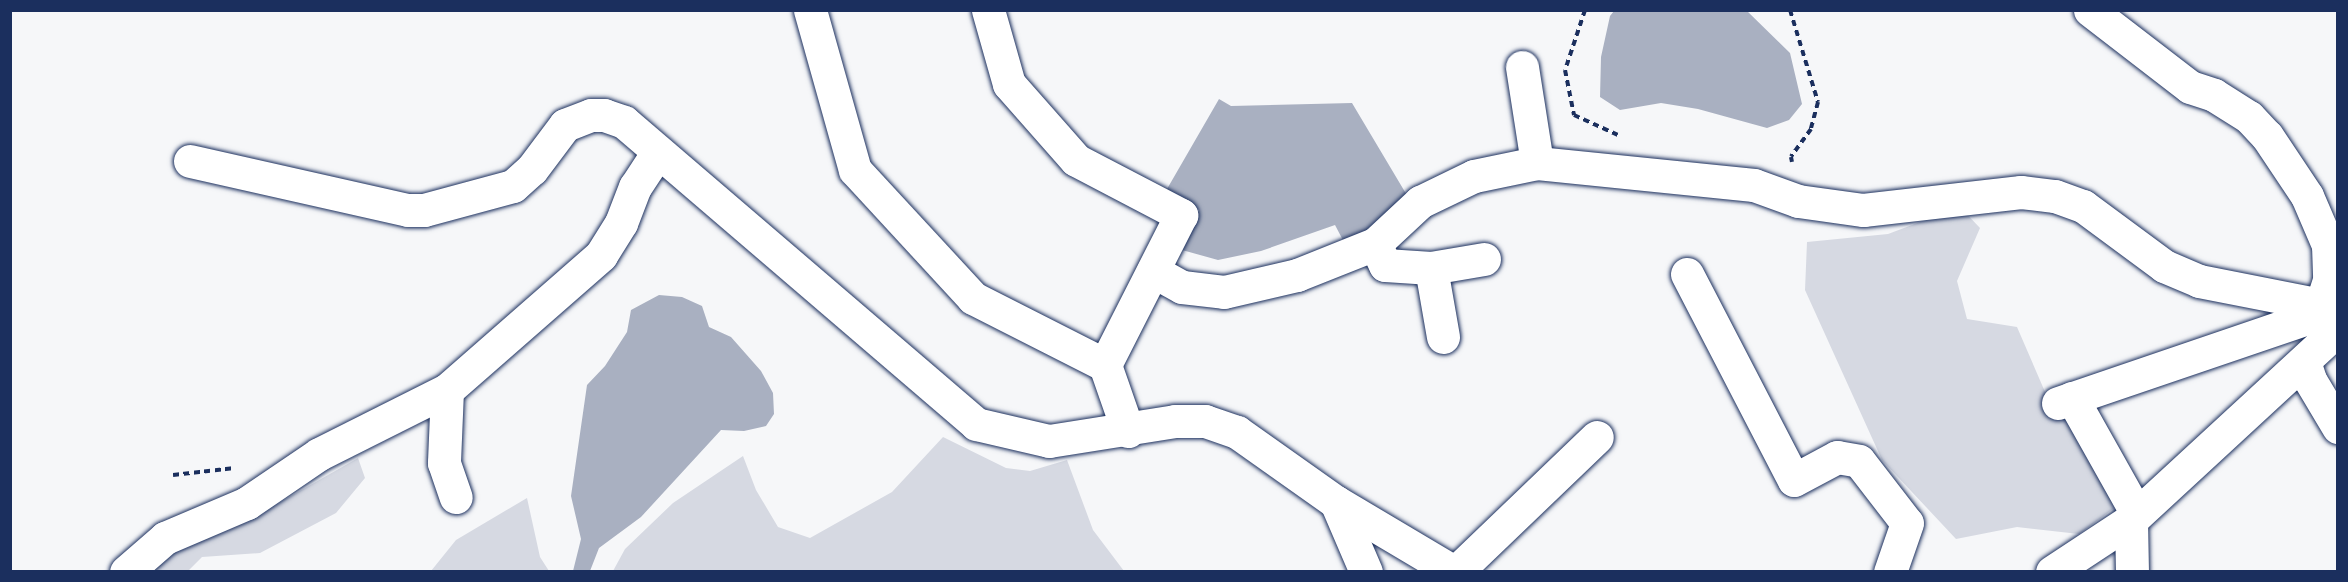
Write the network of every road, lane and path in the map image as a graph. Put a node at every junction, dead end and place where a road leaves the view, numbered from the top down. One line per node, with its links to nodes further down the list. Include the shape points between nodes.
1 (810, 10): 20 (street, via 855,170 973,298)
2 (988, 10): 15 (street, via 1009,84 1076,160 1181,215)
3 (1585, 10): 7 (path, via 1565,70 1574,115)
4 (1790, 10): 9 (path, via 1818,102 1811,129 1791,157)
5 (2106, 15): 17 (street, via 2190,87 2214,95 2249,117 2267,136 2307,196 2328,245)
6 (1522, 67): 11 (street)
7 (1625, 138)
8 (658, 152): 10 (street, via 624,122 591,115 565,125 532,169 513,186 424,210 408,210); 21 (street, via 635,187 621,223 601,255); 23 (street, via 976,424 1049,441)
9 (1785, 157)
10 (190, 161)
11 (1537, 163): 12 (street, via 1474,176 1420,202); 17 (street, via 1754,184 1798,201 1863,210 2021,192 2055,196 2083,206 2164,266 2199,281)
12 (1375, 244): 14 (street, via 1385,265); 15 (street, via 1297,275 1224,292 1182,287)
13 (1484, 260): 14 (street)
14 (1431, 267): 18 (street)
15 (1153, 272): 20 (street)
16 (1687, 274): 31 (street, via 1794,480 1837,457 1859,461 1907,523)
17 (2332, 314): 19 (street); 27 (street, via 2065,401)
18 (1443, 337)
19 (2304, 361): 22 (street, via 2310,380); 27 (street)
20 (1105, 365): 23 (street)
21 (447, 390): 25 (street, via 444,463); 28 (street, via 319,454 247,503 165,538)
22 (2337, 428)
23 (1128, 431): 26 (street, via 1175,421 1205,421 1237,432)
24 (1597, 437): 30 (street)
25 (456, 497)
26 (1336, 502): 29 (street); 30 (street)
27 (2134, 517): 32 (street); 33 (street)
28 (126, 572)
29 (1366, 572)
30 (1455, 572)
31 (1890, 572)
32 (2052, 572)
33 (2132, 572)

